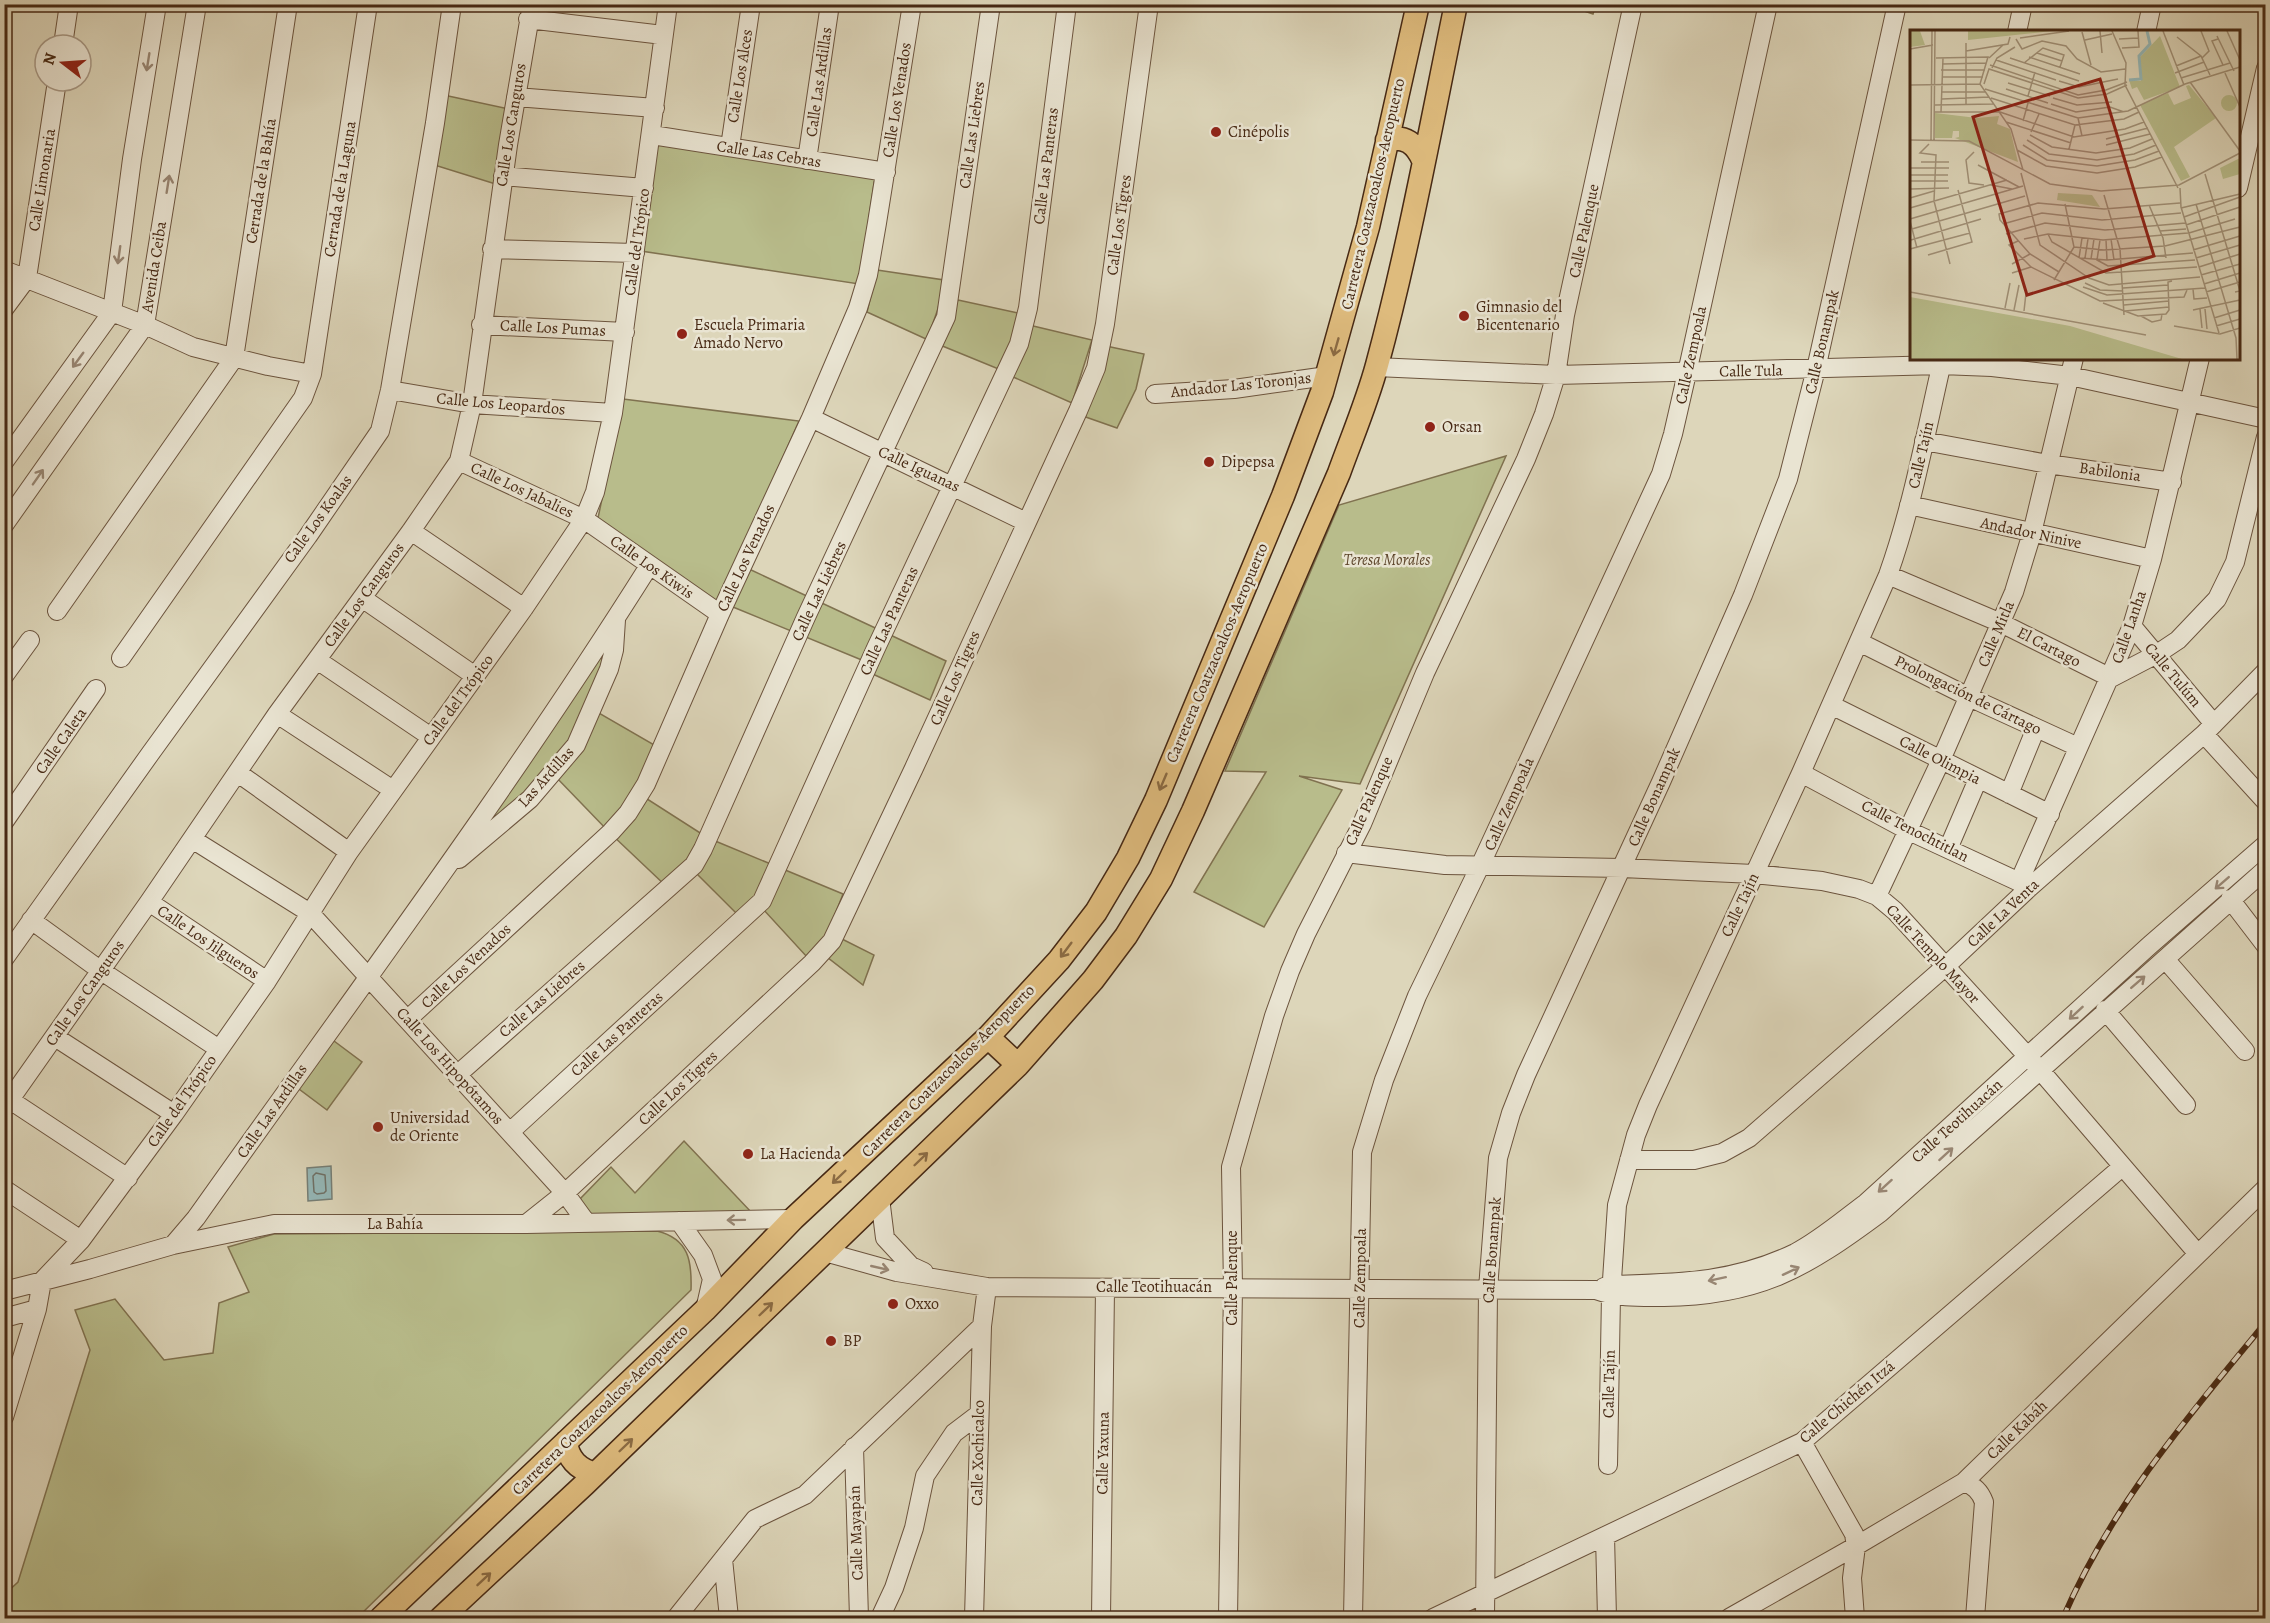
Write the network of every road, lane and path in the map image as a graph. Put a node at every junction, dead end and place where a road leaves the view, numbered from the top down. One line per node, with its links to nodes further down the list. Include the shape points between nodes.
1 (69, 4): 24 (street)
2 (157, 4): 44 (street, one-way to 44)
3 (197, 4): 45 (street, Avenida Ceiba, one-way to 3)
4 (288, 4): 48 (street, Cerrada de la Bahía)
5 (368, 4): 55 (street, Cerrada de la Laguna)
6 (452, 4): 58 (street, Calle Los Koalas)
7 (668, 4): 25 (street, Calle del Trópico)
8 (751, 4): 32 (street, Calle Los Alces)
9 (830, 4): 33 (street, Calle Las Ardillas)
10 (912, 4): 35 (street, Calle Los Venados)
11 (991, 4): 67 (street, Calle Las Liebres, via 946,318)
12 (1067, 4): 72 (street, Calle Las Panteras, via 1023,332)
13 (1149, 4): 75 (street, Calle Los Tigres, via 1102,347 1083,401)
14 (1418, 4): 31 (main road, Carretera Coatzacoalcos-Aeropuerto)
15 (1456, 4): 34 (main road)
16 (1633, 4): 56 (street, Calle Palenque, via 1565,315)
17 (1768, 4): 54 (street, Calle Zempoala)
18 (1897, 4): 53 (street, Calle Bonampak)
19 (2023, 4): 22 (street)
20 (2152, 4): 23 (street)
21 (530, 12): 25 (street); 28 (street, Calle Los Canguros)
22 (2017, 30)
23 (2146, 30)
24 (65, 33)
25 (663, 35): 29 (street, Calle del Trópico)
26 (2265, 68): 37 (street)
27 (55, 93): 42 (street, Calle Limonaria)
28 (516, 97): 29 (street); 36 (street, Calle Los Canguros)
29 (655, 108): 30 (street, Calle del Trópico)
30 (652, 135): 32 (street, Calle Las Cebras); 38 (street, Calle del Trópico)
31 (1386, 140): 34 (main road, via 1407,140); 57 (main road, Carretera Coatzacoalcos-Aeropuerto, one-way to 57, via 1368,227)
32 (730, 147): 33 (street, Calle Las Cebras)
33 (807, 160): 35 (street, Calle Las Cebras)
34 (1423, 160): 51 (main road)
35 (886, 172): 63 (street, Calle Los Venados, via 868,275 858,308)
36 (503, 176): 38 (street); 39 (street, Calle Los Canguros)
37 (2240, 179)
38 (644, 188): 40 (street, Calle del Trópico)
39 (492, 249): 40 (street); 46 (street, Calle Los Canguros)
40 (635, 253): 47 (street, Calle del Trópico)
41 (4, 270): 42 (street)
42 (27, 278): 43 (street); 44 (street)
43 (4, 309)
44 (112, 312): 45 (street); 68 (street, one-way to 68)
45 (145, 325): 48 (street, via 193,347); 76 (street, Avenida Ceiba, one-way to 45)
46 (482, 325): 47 (street, Calle Los Pumas); 61 (street, Calle Los Canguros)
47 (625, 332): 62 (street, Calle del Trópico)
48 (234, 358): 55 (street); 84 (street)
49 (2200, 360): 60 (street, Calle Lanha)
50 (1942, 362): 52 (street, Calle Tula, via 1992,367); 53 (street, Calle Tula); 66 (street, Calle Tajín)
51 (1376, 367): 56 (street, Calle Tula); 102 (main road, via 1339,473)
52 (2072, 367): 60 (street, Calle Tula); 70 (street, Calle Mitla)
53 (1816, 369): 54 (street, Calle Tula); 124 (street, Calle Bonampak, via 1788,479 1771,527)
54 (1687, 373): 56 (street, Calle Tula); 123 (street, Calle Zempoala, via 1656,484)
55 (312, 374): 92 (street, Cerrada de la Laguna, via 303,398)
56 (1556, 375): 122 (street, Calle Palenque, via 1526,459)
57 (1327, 376): 59 (street, Andador Las Toronjas); 99 (main road, Carretera Coatzacoalcos-Aeropuerto, via 1283,496)
58 (390, 390): 61 (street, Calle Los Leopardos); 133 (street, Calle Los Koalas, via 380,431)
59 (1155, 394)
60 (2190, 403): 64 (street, Calle Tula); 71 (street, Calle Lanha)
61 (472, 404): 62 (street, Calle Los Leopardos); 69 (street, Calle Los Canguros)
62 (613, 413): 74 (street, Calle del Trópico, via 595,492)
63 (811, 418): 67 (street, Calle Iguanas); 85 (street, Calle Los Venados)
64 (2265, 419)
65 (2265, 437): 91 (street, via 2228,579 2217,599 2196,622)
66 (1924, 441): 70 (street, Babilonia); 73 (street, Calle Tajín)
67 (884, 453): 72 (street, Calle Iguanas); 149 (street, Calle Las Liebres, via 694,864)
68 (4, 462)
69 (459, 462): 74 (street, Calle Los Jabalies); 77 (street, Calle Los Canguros)
70 (2048, 464): 71 (street, Babilonia); 78 (street, Calle Mitla)
71 (2172, 482): 79 (street, Calle Lanha)
72 (953, 485): 75 (street, Calle Iguanas); 153 (street, Calle Las Panteras, via 762,901)
73 (1909, 505): 78 (street, Andador Ninive); 81 (street, Calle Tajín)
74 (584, 519): 80 (street, Calle Los Kiwis); 83 (street, Calle del Trópico)
75 (1026, 522): 159 (street, Calle Los Tigres, via 829,946)
76 (4, 525)
77 (411, 531): 82 (street, Calle Los Canguros); 83 (street)
78 (2031, 533): 79 (street, Andador Ninive); 87 (street, Calle Mitla)
79 (2152, 559): 88 (street, Calle Lanha)
80 (649, 566): 85 (street, Calle Los Kiwis); 86 (street, Las Ardillas)
81 (1888, 575): 87 (street, El Cartago); 90 (street, Calle Tajín)
82 (362, 598): 93 (street, Calle Los Canguros); 96 (street)
83 (524, 608): 96 (street, Calle del Trópico)
84 (57, 612)
85 (720, 614): 142 (street, Calle Los Venados, via 662,750 628,813)
86 (616, 618): 126 (street, Las Ardillas); 126 (street, Las Ardillas, via 609,669 576,745 530,799)
87 (2001, 623): 97 (street, El Cartago); 100 (street, Calle Mitla)
88 (2132, 626): 91 (street, Calle Tulúm); 97 (street, Calle Lanha)
89 (30, 640): 95 (street)
90 (1859, 642): 100 (street, Prolongación de Cártago); 101 (street, Calle Tajín)
91 (2157, 654): 97 (street); 105 (street, Calle Tulúm)
92 (121, 658)
93 (317, 660): 103 (street, Calle Los Canguros); 106 (street)
94 (2265, 671): 105 (street, Calle La Venta)
95 (4, 676)
96 (475, 676): 106 (street, Calle del Trópico)
97 (2110, 678): 107 (street, Calle Lanha)
98 (96, 689): 116 (street, Calle Caleta)
99 (1202, 691): 102 (main road); 144 (main road, Carretera Coatzacoalcos-Aeropuerto, one-way to 144, via 1133,849 1101,903 1059,960)
100 (1969, 697): 104 (street, Prolongación de Cártago); 108 (street, Calle Mitla)
101 (1832, 705): 108 (street, Calle Olimpia); 110 (street, Calle Tajín)
102 (1238, 708): 148 (main road, via 1161,879 1126,936)
103 (277, 714): 109 (street, Calle Los Canguros); 112 (street)
104 (2036, 728): 107 (street, Prolongación de Cártago); 113 (street)
105 (2209, 729): 114 (street, Calle Tulúm); 128 (street, Calle La Venta)
106 (431, 737): 112 (street, Calle del Trópico)
107 (2078, 747): 115 (street, Calle Lanha)
108 (1941, 760): 111 (street, Calle Olimpia); 117 (street, Calle Mitla)
109 (238, 773): 118 (street, Calle Los Canguros); 121 (street)
110 (1801, 773): 117 (street, Calle Tenochtitlan); 127 (street, Calle Tajín)
111 (1978, 779): 113 (street, Calle Olimpia); 120 (street)
112 (393, 790): 121 (street, Calle del Trópico)
113 (2009, 794): 115 (street, Calle Olimpia)
114 (2265, 802)
115 (2050, 814): 128 (street, Calle Lanha)
116 (4, 822)
117 (1909, 831): 120 (street, Calle Tenochtitlan); 129 (street, Calle Mitla)
118 (192, 839): 131 (street, Calle Los Canguros); 132 (street, Calle Los Hipopótamos)
119 (2265, 844): 147 (street, Calle Teotihuacán, one-way to 147, via 2150,945)
120 (1948, 849): 128 (street, Calle Tenochtitlan)
121 (349, 852): 132 (street, Calle del Trópico)
122 (1346, 853): 123 (street, Calle Templo Mayor); 173 (street, Calle Palenque, via 1290,971 1231,1167)
123 (1480, 866): 124 (street, Calle Templo Mayor); 176 (street, Calle Zempoala, via 1399,1039 1362,1152)
124 (1622, 868): 127 (street, Calle Templo Mayor); 177 (street, Calle Bonampak, via 1511,1113 1498,1158)
125 (2265, 868): 130 (street, Calle Teotihuacán)
126 (442, 873): 139 (street, Las Ardillas)
127 (1754, 874): 129 (street, Calle Templo Mayor, via 1841,884); 154 (street, Calle Tajín, via 1648,1105)
128 (2025, 884): 137 (street, Calle La Venta)
129 (1877, 896): 137 (street, Calle Templo Mayor)
130 (2230, 899): 134 (street); 136 (street, Calle Teotihuacán)
131 (149, 903): 138 (street, Calle Los Canguros); 140 (street, Calle Los Jilgueros)
132 (310, 913): 139 (street, Calle Los Hipopótamos); 140 (street, Calle del Trópico)
133 (31, 920): 135 (street, Calle Los Koalas); 138 (street)
134 (2265, 946)
135 (4, 959)
136 (2165, 959): 141 (street, Calle Teotihuacán, one-way to 136); 146 (street)
137 (1946, 966): 147 (street, Calle Templo Mayor); 154 (street, Calle La Venta, via 1749,1138 1722,1153 1694,1160)
138 (100, 970): 143 (street, Calle Los Canguros); 145 (street)
139 (368, 975): 142 (street, Calle Los Hipopótamos); 166 (street, Calle Las Ardillas)
140 (267, 981): 145 (street, Calle del Trópico)
141 (2105, 1010): 147 (street, Calle Teotihuacán); 151 (street)
142 (408, 1019): 149 (street, Calle Los Hipopótamos)
143 (55, 1037): 150 (street, Calle Los Canguros); 152 (street)
144 (988, 1037): 148 (main road); 161 (main road, Carretera Coatzacoalcos-Aeropuerto, one-way to 161)
145 (219, 1049): 152 (street, Calle del Trópico)
146 (2245, 1051)
147 (2035, 1063): 155 (street, Calle Templo Mayor); 178 (street, Calle Teotihuacán, via 1880,1213 1808,1263 1735,1291 1683,1297)
148 (1018, 1065): 160 (main road, one-way to 148)
149 (456, 1075): 153 (street, Calle Los Hipopótamos)
150 (7, 1104): 156 (street)
151 (2186, 1105)
152 (174, 1114): 156 (street, Calle del Trópico)
153 (510, 1132): 159 (street, Calle Los Hipopótamos)
154 (1629, 1160): 178 (street, Calle Tajín, via 1617,1204)
155 (2122, 1167): 168 (street, Calle Templo Mayor); 186 (street, Calle Chichén Itzá)
156 (128, 1178): 165 (street, Calle del Trópico)
157 (2265, 1188): 168 (street, Calle Kabáh)
158 (4, 1189): 165 (street)
159 (565, 1193): 163 (street, Calle Los Hipopótamos); 164 (street, Calle Los Tigres)
160 (880, 1198): 167 (main road); 170 (street, via 885,1238 911,1266)
161 (793, 1219): 162 (street, La Bahía, one-way to 162); 180 (main road, Carretera Coatzacoalcos-Aeropuerto)
162 (679, 1221): 163 (street, La Bahía); 180 (street, via 703,1255 712,1279)
163 (586, 1222): 164 (street, La Bahía)
164 (526, 1224): 166 (street, La Bahía, via 274,1224)
165 (81, 1240): 171 (street, Calle del Trópico)
166 (173, 1245): 171 (street, La Bahía)
167 (825, 1252): 170 (street, Calle Teotihuacán, one-way to 170); 189 (main road, one-way to 167)
168 (2198, 1254): 190 (street, Calle Kabáh)
169 (4, 1276): 174 (street)
170 (936, 1279): 172 (street, Calle Teotihuacán)
171 (42, 1281): 174 (street, La Bahía); 179 (street)
172 (987, 1287): 175 (street, Calle Teotihuacán); 182 (street, Calle Xochicalco)
173 (1233, 1287): 175 (street, Calle Teotihuacán); 176 (street, Calle Teotihuacán); 203 (street, Calle Palenque)
174 (12, 1288)
175 (1105, 1288): 202 (street, Calle Yaxuna)
176 (1360, 1288): 177 (street, Calle Teotihuacán); 204 (street, Calle Zempoala)
177 (1488, 1289): 178 (street, Calle Teotihuacán); 194 (street, Calle Bonampak)
178 (1606, 1290): 188 (street, Calle Tajín)
179 (37, 1309): 181 (street); 184 (street)
180 (705, 1310): 185 (main road, Carretera Coatzacoalcos-Aeropuerto)
181 (4, 1318)
182 (982, 1326): 183 (street, Calle Xochicalco); 187 (street)
183 (979, 1414): 200 (street, via 954,1433 925,1476 914,1528); 201 (street, Calle Xochicalco)
184 (4, 1418)
185 (567, 1442): 189 (main road, via 567,1452 574,1462); 195 (main road, Carretera Coatzacoalcos-Aeropuerto)
186 (1802, 1442): 191 (street, Calle Chichén Itzá); 192 (street, via 1854,1534)
187 (854, 1447): 193 (street, via 805,1495 755,1520); 199 (street, Calle Mayapán)
188 (1608, 1465)
189 (595, 1474): 196 (main road, one-way to 189)
190 (1964, 1482): 192 (street, Calle Kabáh); 210 (street, via 1974,1486 1984,1502)
191 (1605, 1536): 194 (street, Calle Chichén Itzá); 207 (street)
192 (1856, 1546): 208 (street, Calle Kabáh); 209 (street, via 1852,1578)
193 (723, 1559): 197 (street); 198 (street)
194 (1484, 1595): 205 (street, Calle Chichén Itzá); 206 (street, Calle Bonampak)
195 (381, 1618)
196 (441, 1618)
197 (676, 1618)
198 (729, 1618)
199 (859, 1618)
200 (880, 1618)
201 (974, 1618)
202 (1101, 1618)
203 (1228, 1618)
204 (1353, 1618)
205 (1433, 1618)
206 (1485, 1618)
207 (1607, 1618)
208 (1729, 1618)
209 (1855, 1618)
210 (1975, 1618)

